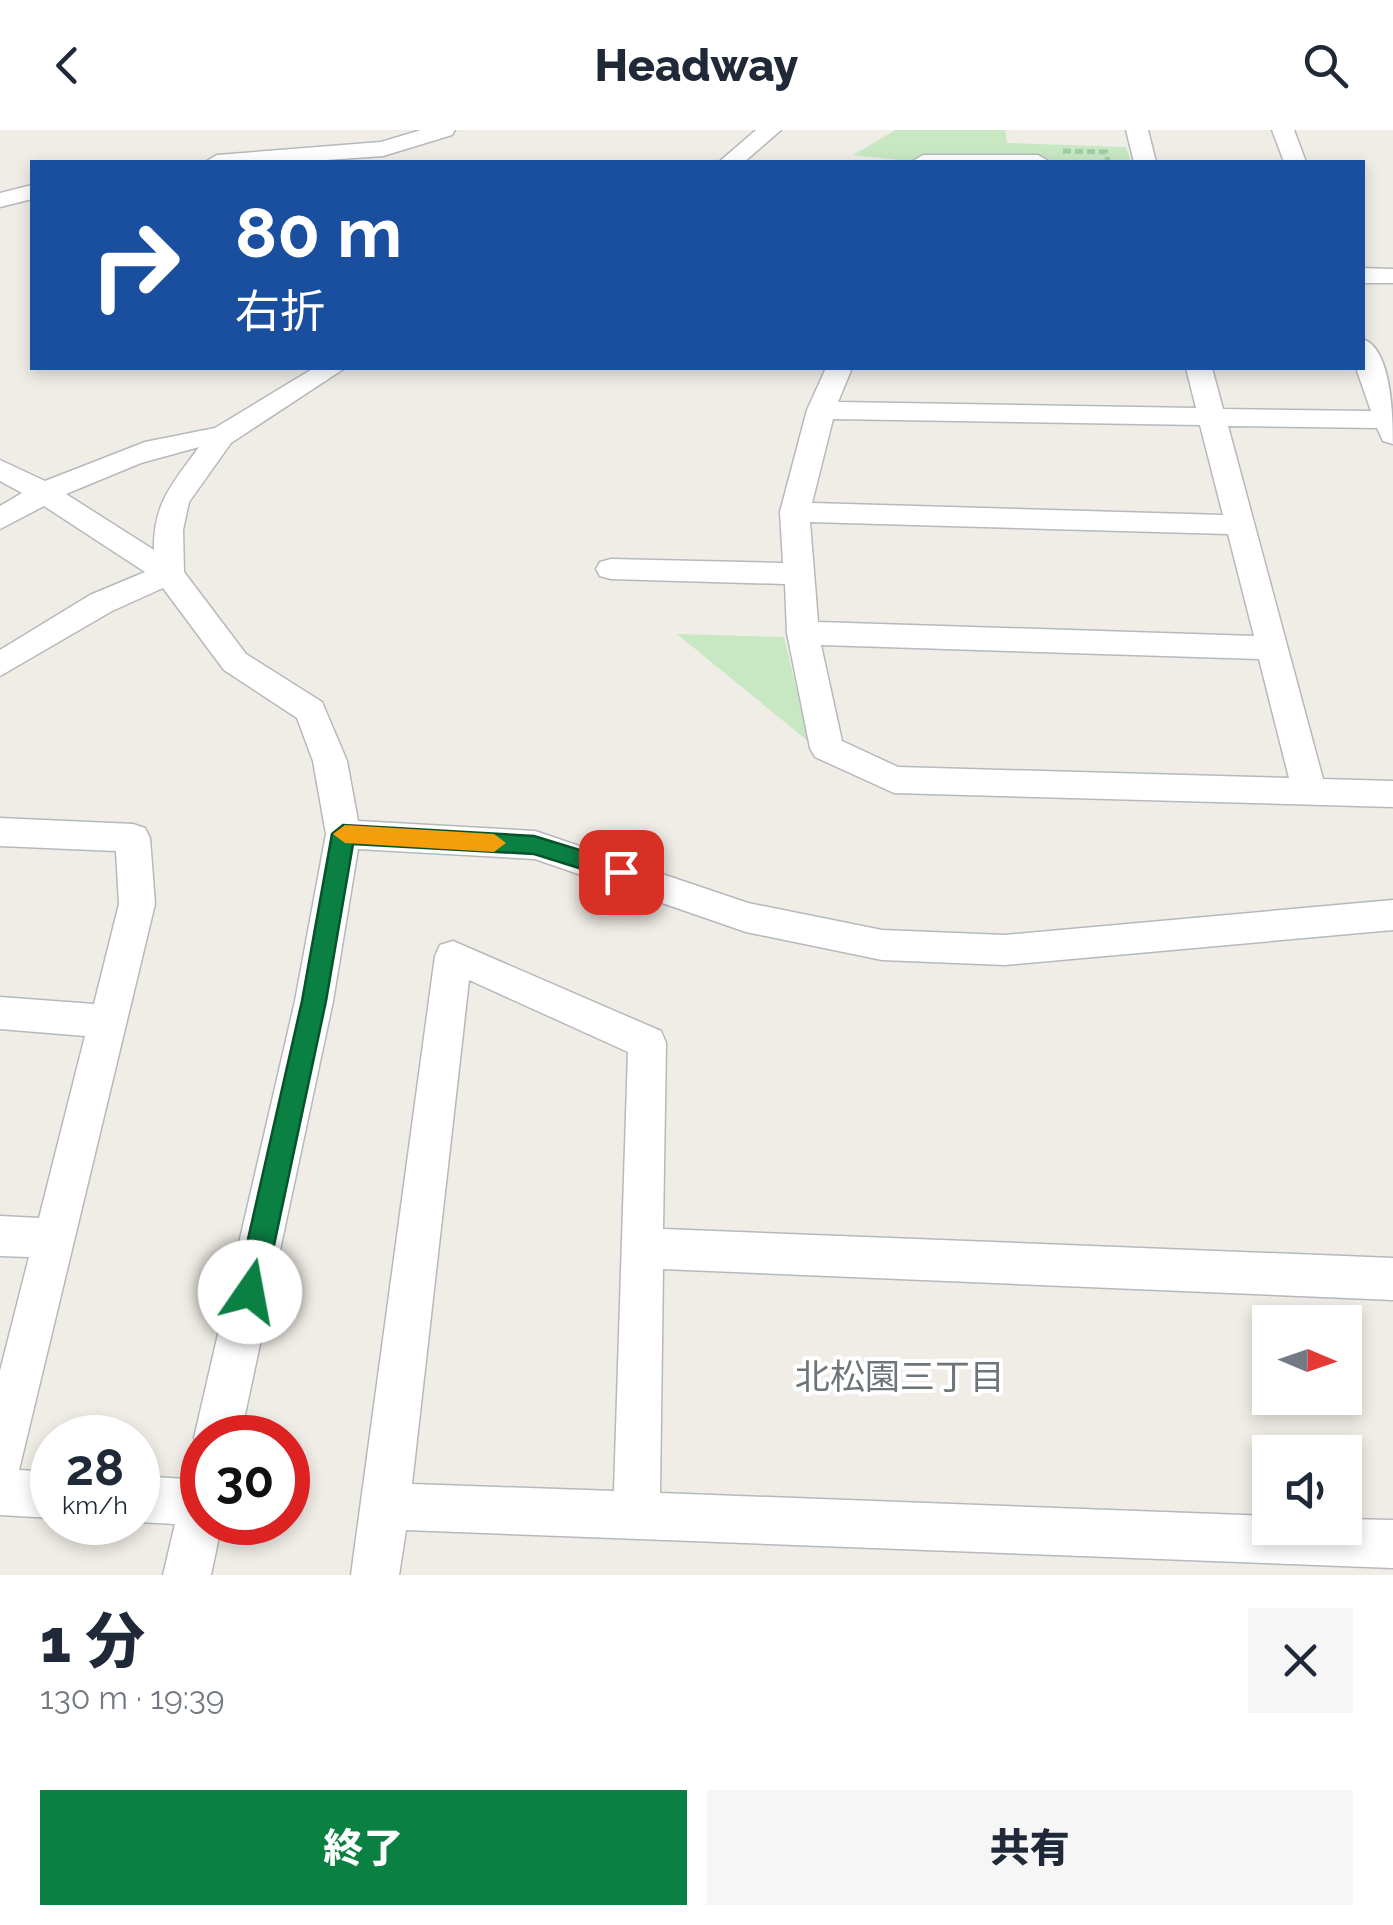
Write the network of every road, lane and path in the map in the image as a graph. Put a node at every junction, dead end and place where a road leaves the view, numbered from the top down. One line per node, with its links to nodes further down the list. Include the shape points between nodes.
1 (444, 130): 5 (street, via 383,149)
2 (770, 130): 6 (street)
3 (1137, 130): 7 (street)
4 (1283, 130): 8 (street)
5 (243, 160)
6 (732, 160)
7 (1145, 160)
8 (1294, 160)
9 (30, 192): 10 (street)
10 (0, 200)
11 (1365, 276): 12 (street)
12 (1393, 276)
13 (1365, 357): 19 (street)
14 (329, 370): 20 (street)
15 (838, 370): 17 (street)
16 (1200, 370): 18 (street)
17 (822, 410): 18 (street); 23 (street)
18 (1212, 417): 19 (street); 25 (street)
19 (1390, 428)
20 (221, 437): 22 (street, via 114,462); 27 (street, via 175,501)
21 (0, 469): 22 (street)
22 (44, 493): 24 (street); 27 (street)
23 (795, 512): 25 (street); 28 (street)
24 (0, 520)
25 (1240, 525): 30 (street)
26 (611, 569): 28 (street)
27 (169, 574): 31 (street, via 101,603); 35 (street, via 236,662 310,711 330,761)
28 (800, 574): 29 (street)
29 (803, 634): 30 (street); 32 (street, via 827,748 894,780)
30 (1272, 648): 32 (street)
31 (0, 665)
32 (1310, 792): 33 (street)
33 (1393, 794)
34 (0, 832): 38 (street, via 134,838 137,904)
35 (343, 834): 36 (street, via 534,845 746,917 882,945 1005,950); 43 (street, via 314,1001)
36 (1393, 915)
37 (0, 1013): 38 (street)
38 (108, 1021): 40 (street)
39 (0, 1236): 40 (street)
40 (54, 1240): 44 (street)
41 (644, 1248): 42 (street); 47 (street, via 647,1043 453,956); 48 (street)
42 (1393, 1280)
43 (223, 1415)
44 (0, 1460)
45 (0, 1492): 46 (street)
46 (30, 1494)
47 (386, 1506): 48 (street); 52 (street)
48 (636, 1515): 49 (street)
49 (1393, 1544)
50 (193, 1545): 51 (street)
51 (186, 1575)
52 (375, 1575)

